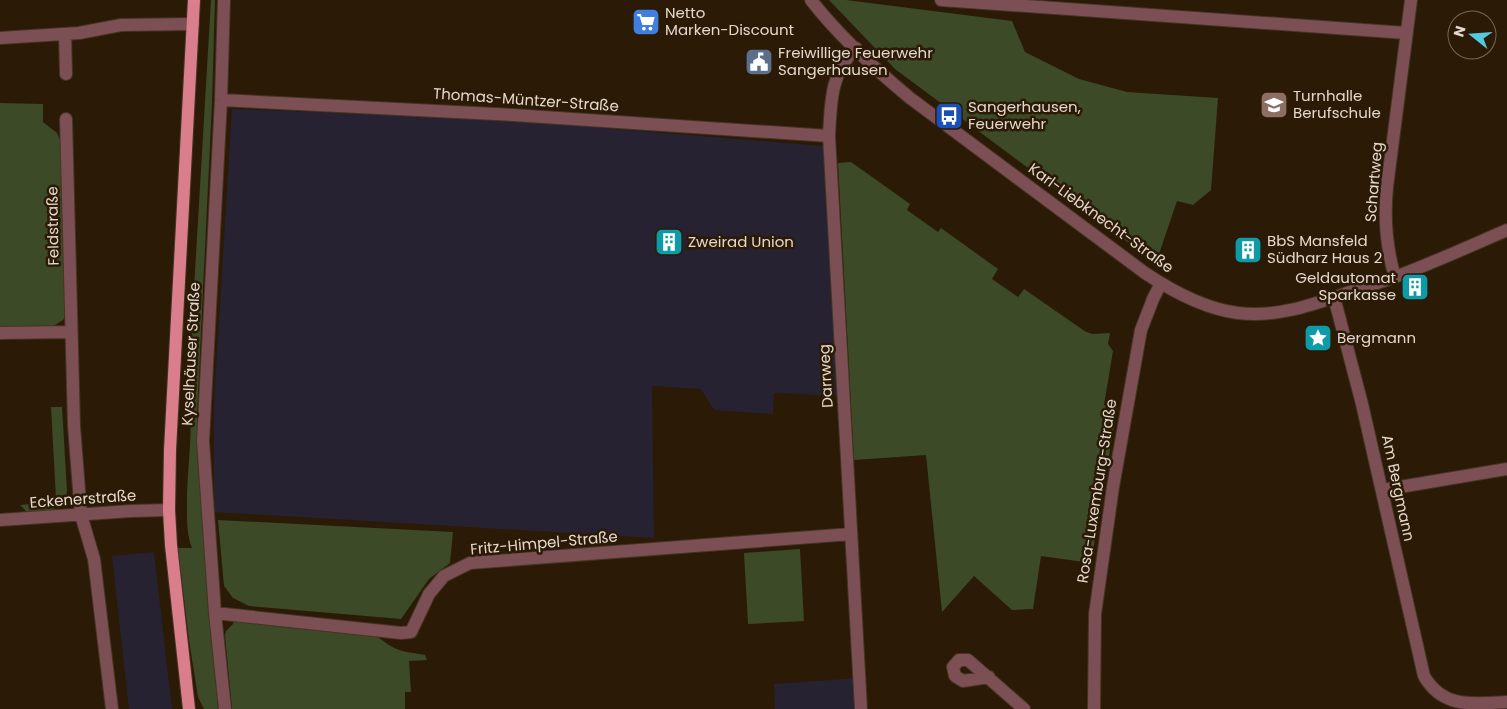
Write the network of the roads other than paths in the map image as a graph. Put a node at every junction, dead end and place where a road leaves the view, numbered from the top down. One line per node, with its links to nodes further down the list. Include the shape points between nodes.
1 (194, 0): 7 (main road, Kyselhäuser Straße)
2 (224, 0): 13 (street, Kyselhäuser Straße)
3 (812, 0): 11 (street, Karl-Liebknecht-Straße)
4 (941, 0): 6 (street)
5 (1411, 0): 8 (street, Schartweg)
6 (1070, 4): 8 (street)
7 (193, 24): 9 (street, via 121,25); 24 (main road, Kyselhäuser Straße)
8 (1406, 32): 17 (street, Schartweg, via 1385,214)
9 (65, 34): 10 (street); 12 (street)
10 (0, 38)
11 (856, 48): 15 (street, Darrweg, via 840,68 834,85); 18 (street, Karl-Liebknecht-Straße, via 910,98)
12 (66, 74)
13 (221, 100): 15 (street, Thomas-Müntzer-Straße); 28 (street, Kyselhäuser Straße, via 203,441)
14 (66, 119): 20 (street, Feldstraße)
15 (830, 136): 27 (street, Darrweg)
16 (1507, 230): 17 (street, Karl-Liebknecht-Straße)
17 (1395, 277): 19 (street, Karl-Liebknecht-Straße)
18 (1161, 283): 19 (street, Karl-Liebknecht-Straße, via 1208,306 1246,314 1288,311); 36 (street, Rosa-Luxemburg-Straße, via 1141,330 1115,478 1096,614)
19 (1334, 297): 23 (street, Am Bergmann)
20 (72, 332): 21 (street); 25 (street, Feldstraße, via 74,426)
21 (0, 333)
22 (1507, 469): 23 (street)
23 (1382, 490): 30 (street, Am Bergmann, via 1424,676 1430,686 1448,699 1472,704)
24 (169, 510): 25 (street, Eckenerstraße); 32 (main road, Kyselhäuser Straße)
25 (81, 516): 26 (street, Eckenerstraße); 31 (street, via 94,559)
26 (0, 520)
27 (851, 534): 28 (street, Fritz-Himpel-Straße, via 470,563 444,576 429,594 411,632); 34 (street, Darrweg)
28 (215, 613): 33 (street, Kyselhäuser Straße)
29 (989, 677): 35 (street)
30 (1507, 702)
31 (112, 709)
32 (189, 709)
33 (225, 709)
34 (861, 709)
35 (1024, 709)
36 (1094, 709)

